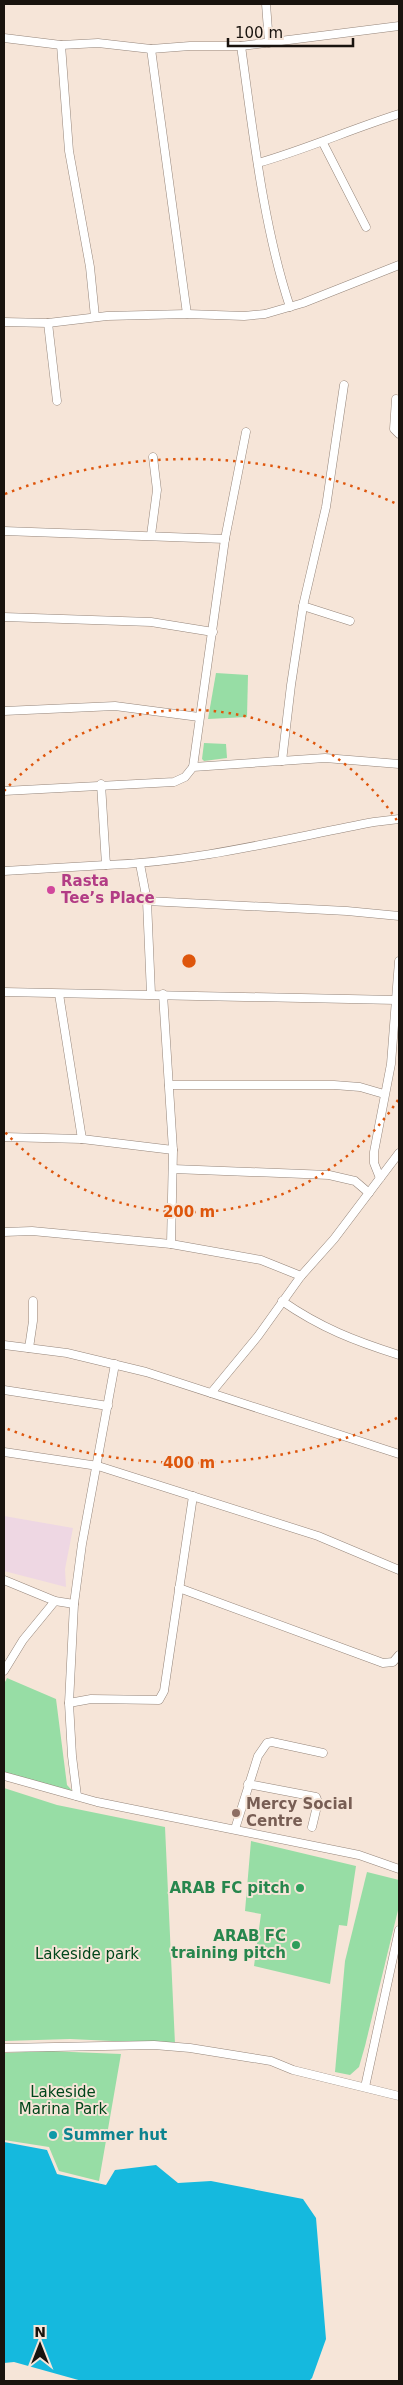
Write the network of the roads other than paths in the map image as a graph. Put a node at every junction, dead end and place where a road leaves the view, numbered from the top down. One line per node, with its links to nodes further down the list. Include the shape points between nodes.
1 (266, 4): 4 (street)
2 (399, 26): 4 (street)
3 (4, 38): 5 (street)
4 (269, 43): 6 (street)
5 (61, 45): 7 (street, via 98,43); 15 (street, via 70,151)
6 (241, 46): 7 (street); 10 (street)
7 (151, 49): 14 (street)
8 (399, 114): 9 (street)
9 (323, 143): 10 (street); 11 (street)
10 (258, 163): 13 (street, via 276,260)
11 (366, 227)
12 (399, 264): 13 (street)
13 (290, 307): 14 (street, via 244,316)
14 (187, 314): 15 (street)
15 (96, 317): 17 (street)
16 (4, 322): 17 (street)
17 (48, 323): 20 (street)
18 (344, 384): 27 (street, via 326,507)
19 (396, 399): 22 (street, via 394,429)
20 (56, 401)
21 (246, 432): 26 (street)
22 (399, 434)
23 (153, 456): 25 (street, via 157,490)
24 (4, 531): 25 (street)
25 (151, 535): 26 (street)
26 (224, 539): 30 (street)
27 (303, 606): 29 (street); 33 (street)
28 (4, 617): 30 (street, via 151,622)
29 (350, 621)
30 (213, 632): 32 (street)
31 (4, 711): 32 (street, via 115,706)
32 (199, 717): 35 (street)
33 (282, 761): 34 (street, via 325,758); 35 (street)
34 (399, 764)
35 (193, 767): 36 (street, via 174,782)
36 (101, 784): 37 (street); 40 (street)
37 (4, 791)
38 (399, 819): 39 (street, via 220,854)
39 (140, 864): 40 (street); 42 (street)
40 (106, 865): 41 (street)
41 (4, 871)
42 (147, 901): 43 (street); 47 (street)
43 (399, 916)
44 (399, 961): 49 (street)
45 (4, 992): 46 (street)
46 (59, 994): 47 (street); 53 (street)
47 (151, 994): 48 (street)
48 (163, 994): 49 (street); 50 (street)
49 (396, 1000): 51 (street, via 391,1064)
50 (168, 1085): 51 (street, via 334,1085 360,1087); 54 (street)
51 (384, 1094): 57 (street, via 374,1158)
52 (4, 1137): 53 (street)
53 (82, 1138): 54 (street)
54 (173, 1150): 56 (street)
55 (399, 1153): 57 (street)
56 (173, 1170): 58 (street, via 329,1175 355,1181); 60 (street)
57 (380, 1178): 58 (street)
58 (369, 1193): 61 (street)
59 (4, 1232): 60 (street, via 32,1231)
60 (171, 1244): 61 (street, via 261,1260)
61 (301, 1276): 63 (street)
62 (33, 1301): 65 (street)
63 (282, 1301): 66 (street, via 310,1321); 69 (street)
64 (4, 1345): 65 (street)
65 (29, 1348): 67 (street)
66 (399, 1355)
67 (115, 1364): 69 (street); 70 (street)
68 (4, 1390): 70 (street)
69 (211, 1393): 72 (street)
70 (108, 1406): 73 (street)
71 (4, 1452): 73 (street)
72 (399, 1454)
73 (98, 1466): 74 (street); 79 (street)
74 (193, 1496): 75 (street, via 318,1536); 77 (street)
75 (399, 1570)
76 (4, 1580): 78 (street)
77 (179, 1588): 80 (street, via 383,1663 393,1662); 82 (street, via 164,1692 159,1700 91,1699)
78 (55, 1601): 79 (street); 81 (street, via 22,1640)
79 (74, 1604): 82 (street)
80 (399, 1655)
81 (4, 1671)
82 (69, 1703): 86 (street)
83 (323, 1753): 85 (street, via 267,1743 258,1756)
84 (4, 1776): 86 (street)
85 (248, 1784): 87 (street, via 316,1796 318,1802); 88 (street)
86 (77, 1796): 88 (street)
87 (312, 1827)
88 (235, 1829): 89 (street, via 359,1856)
89 (399, 1869)
90 (399, 1930): 92 (street)
91 (4, 2048): 92 (street, via 154,2045 190,2048 270,2061 293,2070)
92 (365, 2087): 93 (street)
93 (399, 2096)

